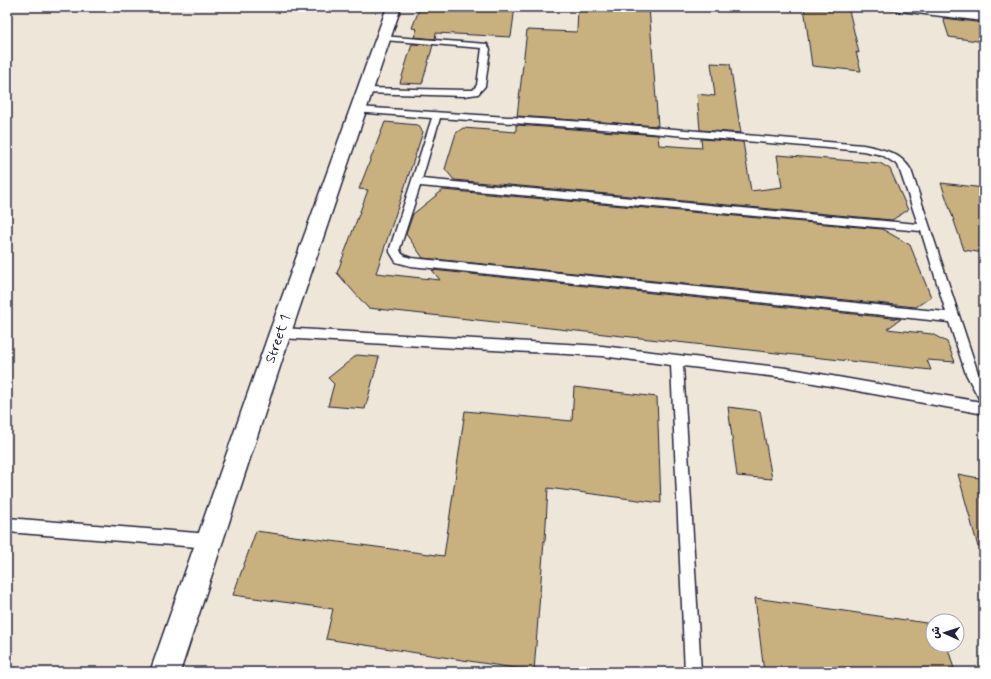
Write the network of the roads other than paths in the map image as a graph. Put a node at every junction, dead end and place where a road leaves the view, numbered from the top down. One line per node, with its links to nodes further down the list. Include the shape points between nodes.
1 (394, 7): 4 (street, Street 1)
2 (899, 7): 3 (street)
3 (984, 17)
4 (384, 38): 5 (street, Street 1); 5 (lane, via 484,46 486,49 481,86 479,90 470,93)
5 (361, 101): 6 (lane); 10 (street, Street 1)
6 (436, 115): 7 (lane); 8 (lane, via 733,136 874,150 902,163)
7 (415, 182): 8 (lane); 9 (lane, via 395,248 397,256 405,261)
8 (925, 228): 9 (lane)
9 (954, 318): 12 (lane, via 972,374)
10 (280, 333): 11 (lane, via 602,351); 15 (street, Street 1)
11 (677, 360): 13 (lane, via 786,373); 17 (lane)
12 (984, 397)
13 (984, 408)
14 (7, 526): 15 (lane)
15 (210, 541): 16 (street, Street 1)
16 (165, 672)
17 (693, 672)

